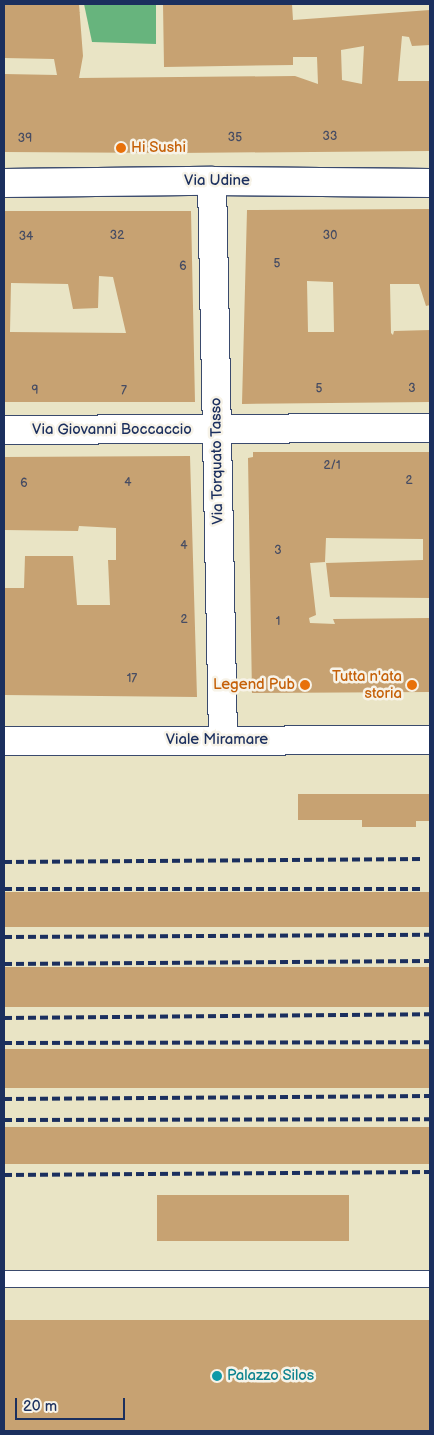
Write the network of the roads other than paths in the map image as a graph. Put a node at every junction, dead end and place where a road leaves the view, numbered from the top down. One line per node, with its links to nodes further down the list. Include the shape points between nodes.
1 (212, 181): 2 (street, Via Udine); 3 (street, Via Udine); 5 (street, Via Torquato Tasso)
2 (4, 183)
3 (430, 183)
4 (430, 428): 5 (street, Via Giovanni Boccaccio)
5 (216, 429): 6 (street, Via Giovanni Boccaccio); 7 (street, Via Torquato Tasso)
6 (4, 430)
7 (223, 740): 8 (street, Viale Miramare); 9 (street, Viale Miramare)
8 (430, 740)
9 (4, 741)
10 (4, 1279): 11 (lane)
11 (430, 1280)

